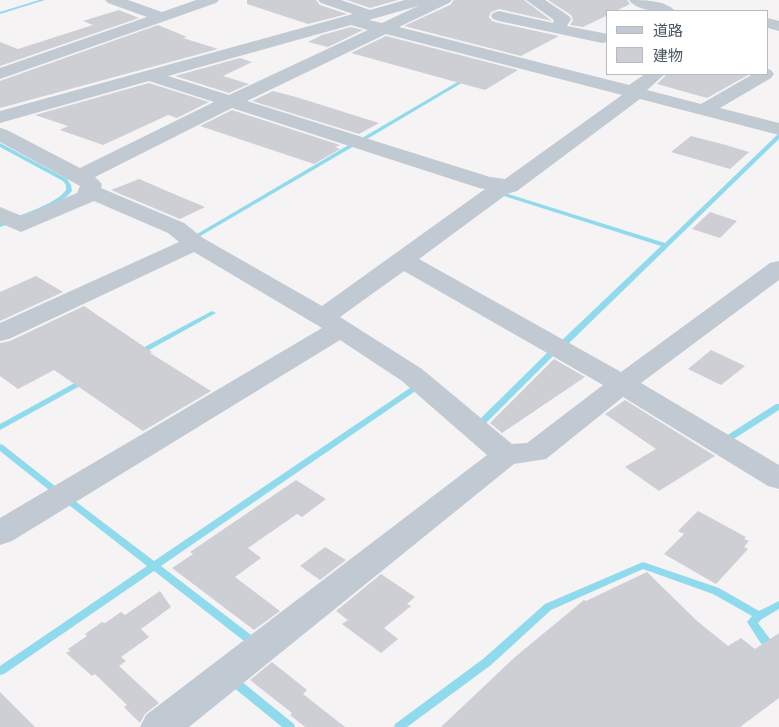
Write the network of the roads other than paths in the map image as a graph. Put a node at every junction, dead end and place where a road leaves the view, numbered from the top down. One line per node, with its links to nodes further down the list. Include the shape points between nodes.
1 (113, 0): 12 (street)
2 (211, 0): 12 (street)
3 (326, 0): 10 (street)
4 (423, 0): 10 (street)
5 (444, 0): 15 (street)
6 (566, 0): 8 (street)
7 (637, 0): 9 (street)
8 (539, 3): 14 (street, via 562,18)
9 (664, 10)
10 (370, 15): 13 (street)
11 (499, 16): 14 (street)
12 (162, 17): 17 (street)
13 (350, 20): 15 (street); 20 (street)
14 (557, 28): 16 (street)
15 (384, 29): 21 (street); 22 (street)
16 (606, 41)
17 (0, 74)
18 (655, 75): 21 (street)
19 (762, 75): 23 (street)
20 (150, 76): 22 (street); 24 (street)
21 (634, 92): 23 (street); 28 (street)
22 (231, 101): 27 (street); 28 (street, via 487,183)
23 (704, 110): 25 (street)
24 (0, 117)
25 (779, 129)
26 (0, 134): 27 (street)
27 (85, 183): 29 (street, via 85,198); 30 (street, via 176,228)
28 (509, 186): 31 (street, via 499,189)
29 (9, 223)
30 (195, 242): 33 (street); 34 (street)
31 (403, 260): 33 (street); 35 (street)
32 (779, 268): 35 (street)
33 (331, 323): 36 (street, via 412,375); 38 (street)
34 (0, 333)
35 (622, 384): 36 (street, via 535,452); 37 (street)
36 (506, 454): 39 (street)
37 (779, 480)
38 (0, 533)
39 (160, 727)

